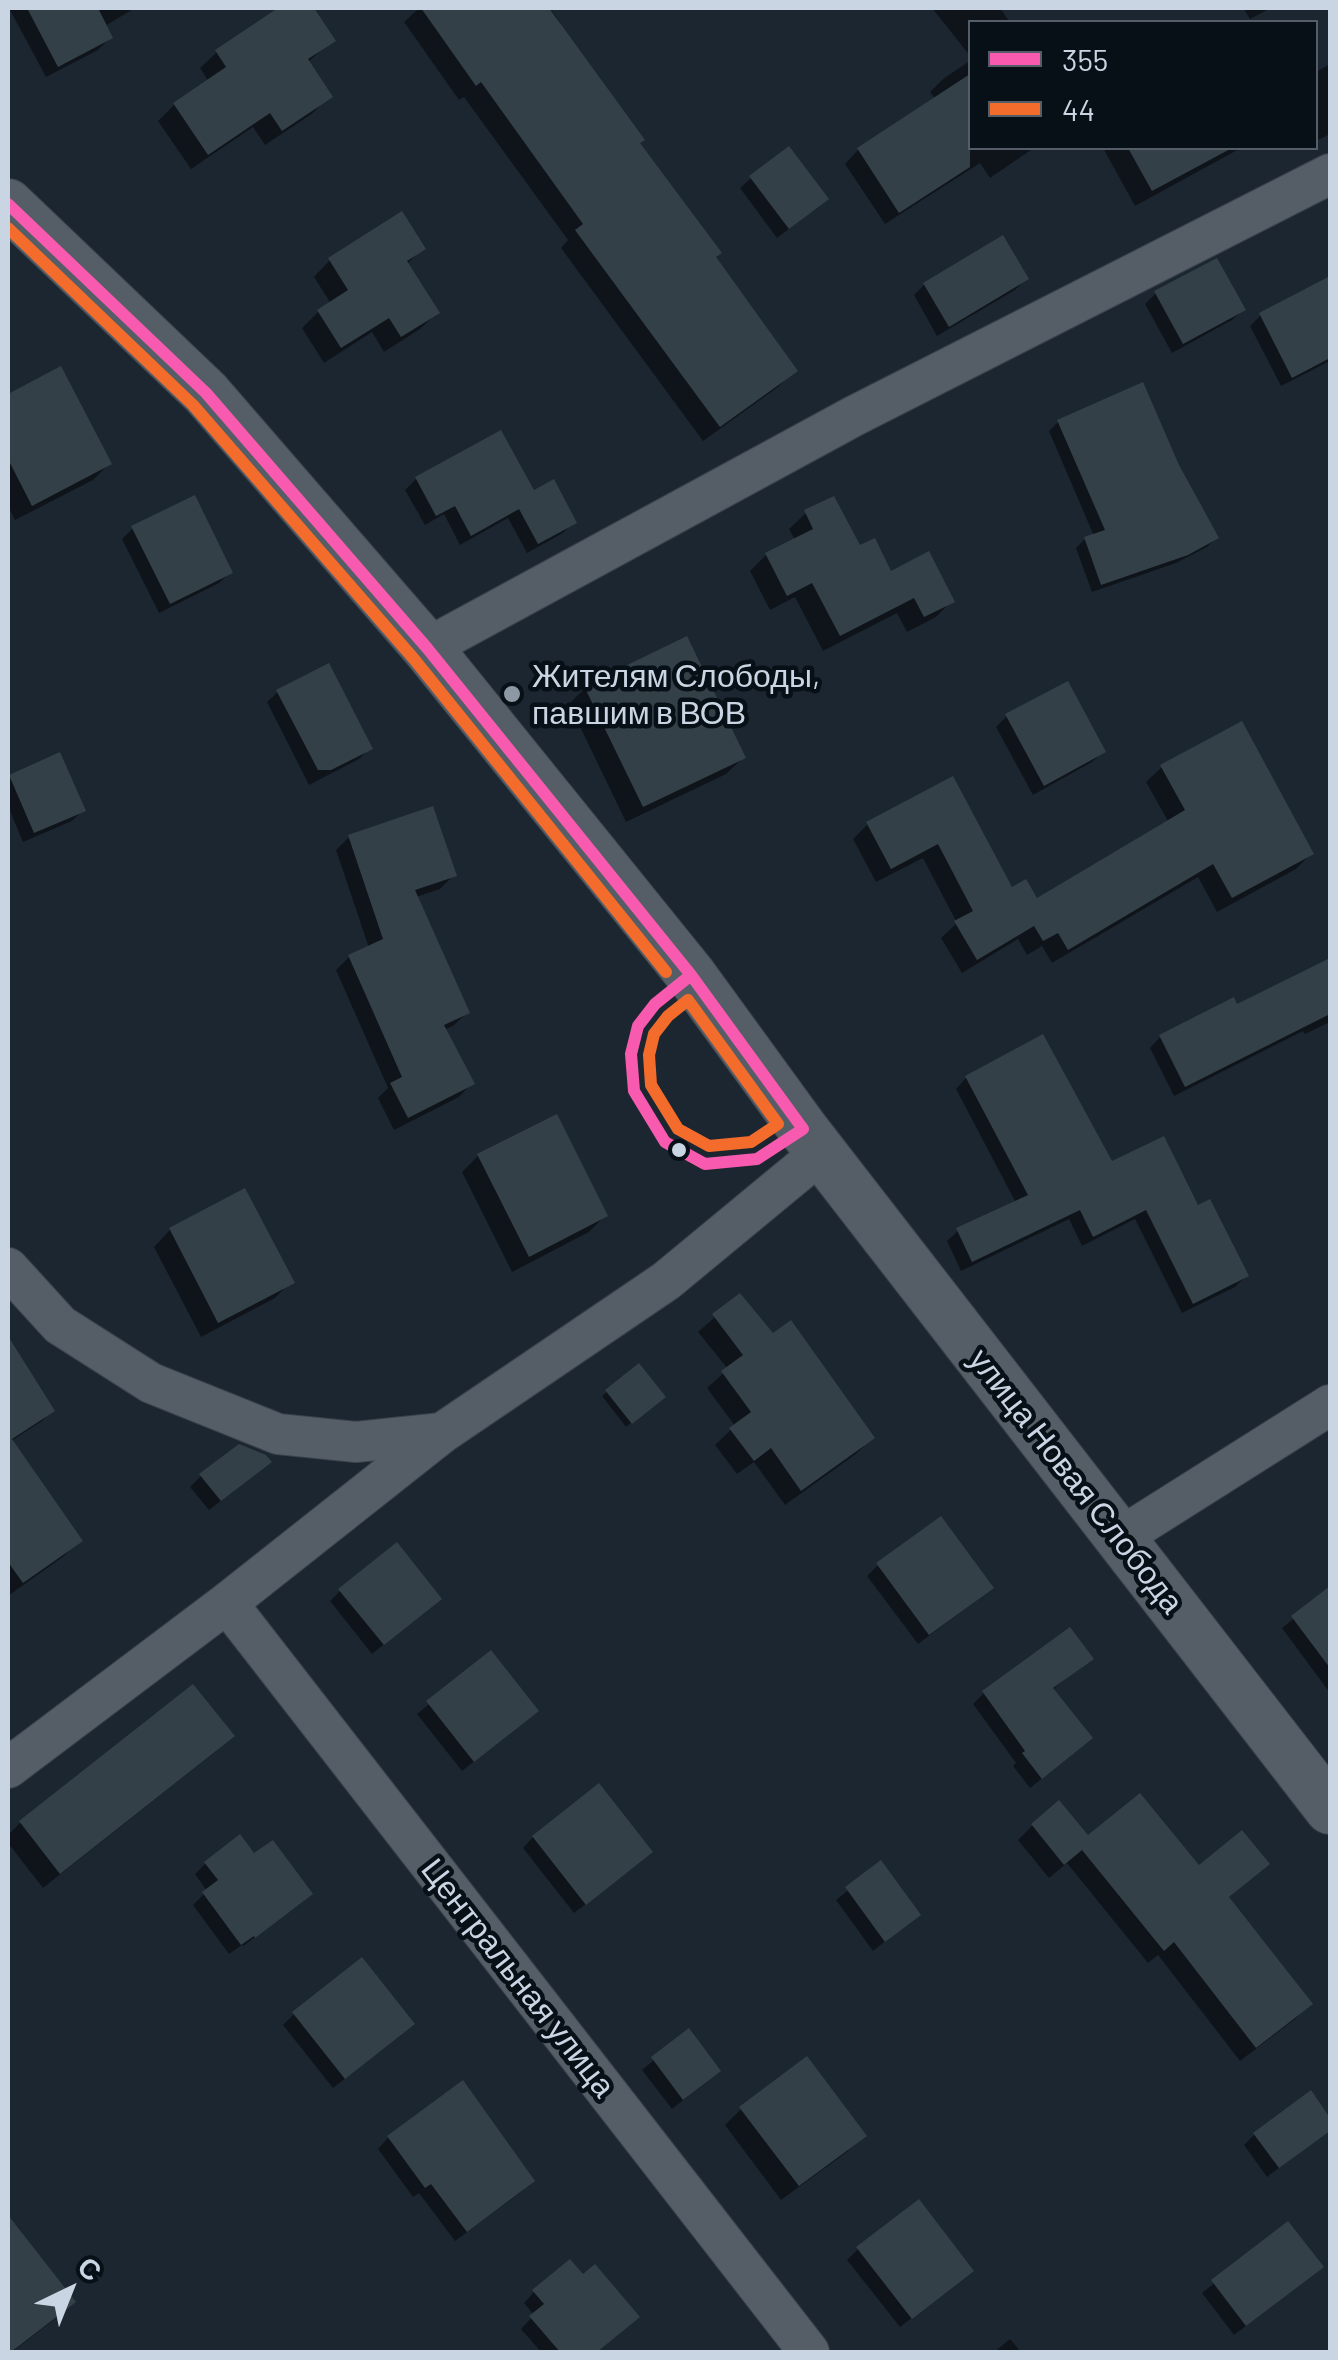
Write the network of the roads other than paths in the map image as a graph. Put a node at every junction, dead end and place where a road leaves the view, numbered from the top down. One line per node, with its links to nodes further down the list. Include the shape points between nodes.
1 (1330, 174): 3 (street, via 854,416)
2 (8, 204): 3 (street, via 206,393)
3 (427, 648): 4 (street, улица Новая Слобода, via 691,976)
4 (822, 1152): 7 (street, via 666,1281); 8 (street, улица Новая Слобода)
5 (8, 1268): 7 (street, via 60,1325 151,1383 278,1434 356,1442)
6 (1330, 1405): 8 (street)
7 (442, 1433): 9 (street)
8 (1120, 1537): 11 (street, улица Новая Слобода)
9 (227, 1603): 10 (street); 12 (street, Центральная улица)
10 (8, 1768)
11 (1330, 1809)
12 (809, 2352)

